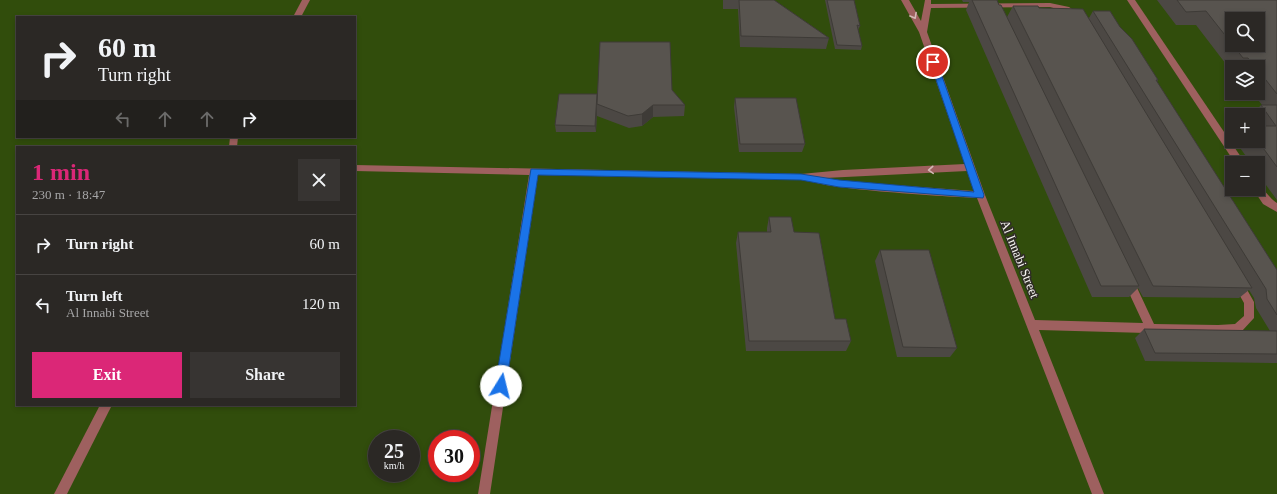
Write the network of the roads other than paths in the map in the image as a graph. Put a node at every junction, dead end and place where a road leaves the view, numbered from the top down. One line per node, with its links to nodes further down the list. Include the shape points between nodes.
1 (306, 0): 5 (street)
2 (905, 0): 7 (street, Al Innabi Street, one-way to 7)
3 (1131, 0): 8 (street)
4 (928, 3): 6 (street, via 998,9 1050,5 1066,9); 7 (street)
5 (298, 16)
6 (1083, 22)
7 (923, 32): 9 (street, Al Innabi Street)
8 (1235, 156)
9 (970, 167): 12 (street, one-way to 12); 13 (street, Al Innabi Street)
10 (356, 168): 11 (street)
11 (534, 172): 12 (street); 22 (street)
12 (801, 177): 13 (street, via 839,184)
13 (980, 195): 18 (street, Al Innabi Street)
14 (1263, 196): 15 (street)
15 (1277, 208)
16 (1231, 271): 19 (street, via 1249,302 1249,318 1238,328)
17 (1123, 272): 19 (street)
18 (1032, 325): 19 (street); 23 (street, Al Innabi Street)
19 (1151, 329)
20 (105, 406): 21 (street)
21 (60, 494)
22 (484, 494)
23 (1098, 494)

